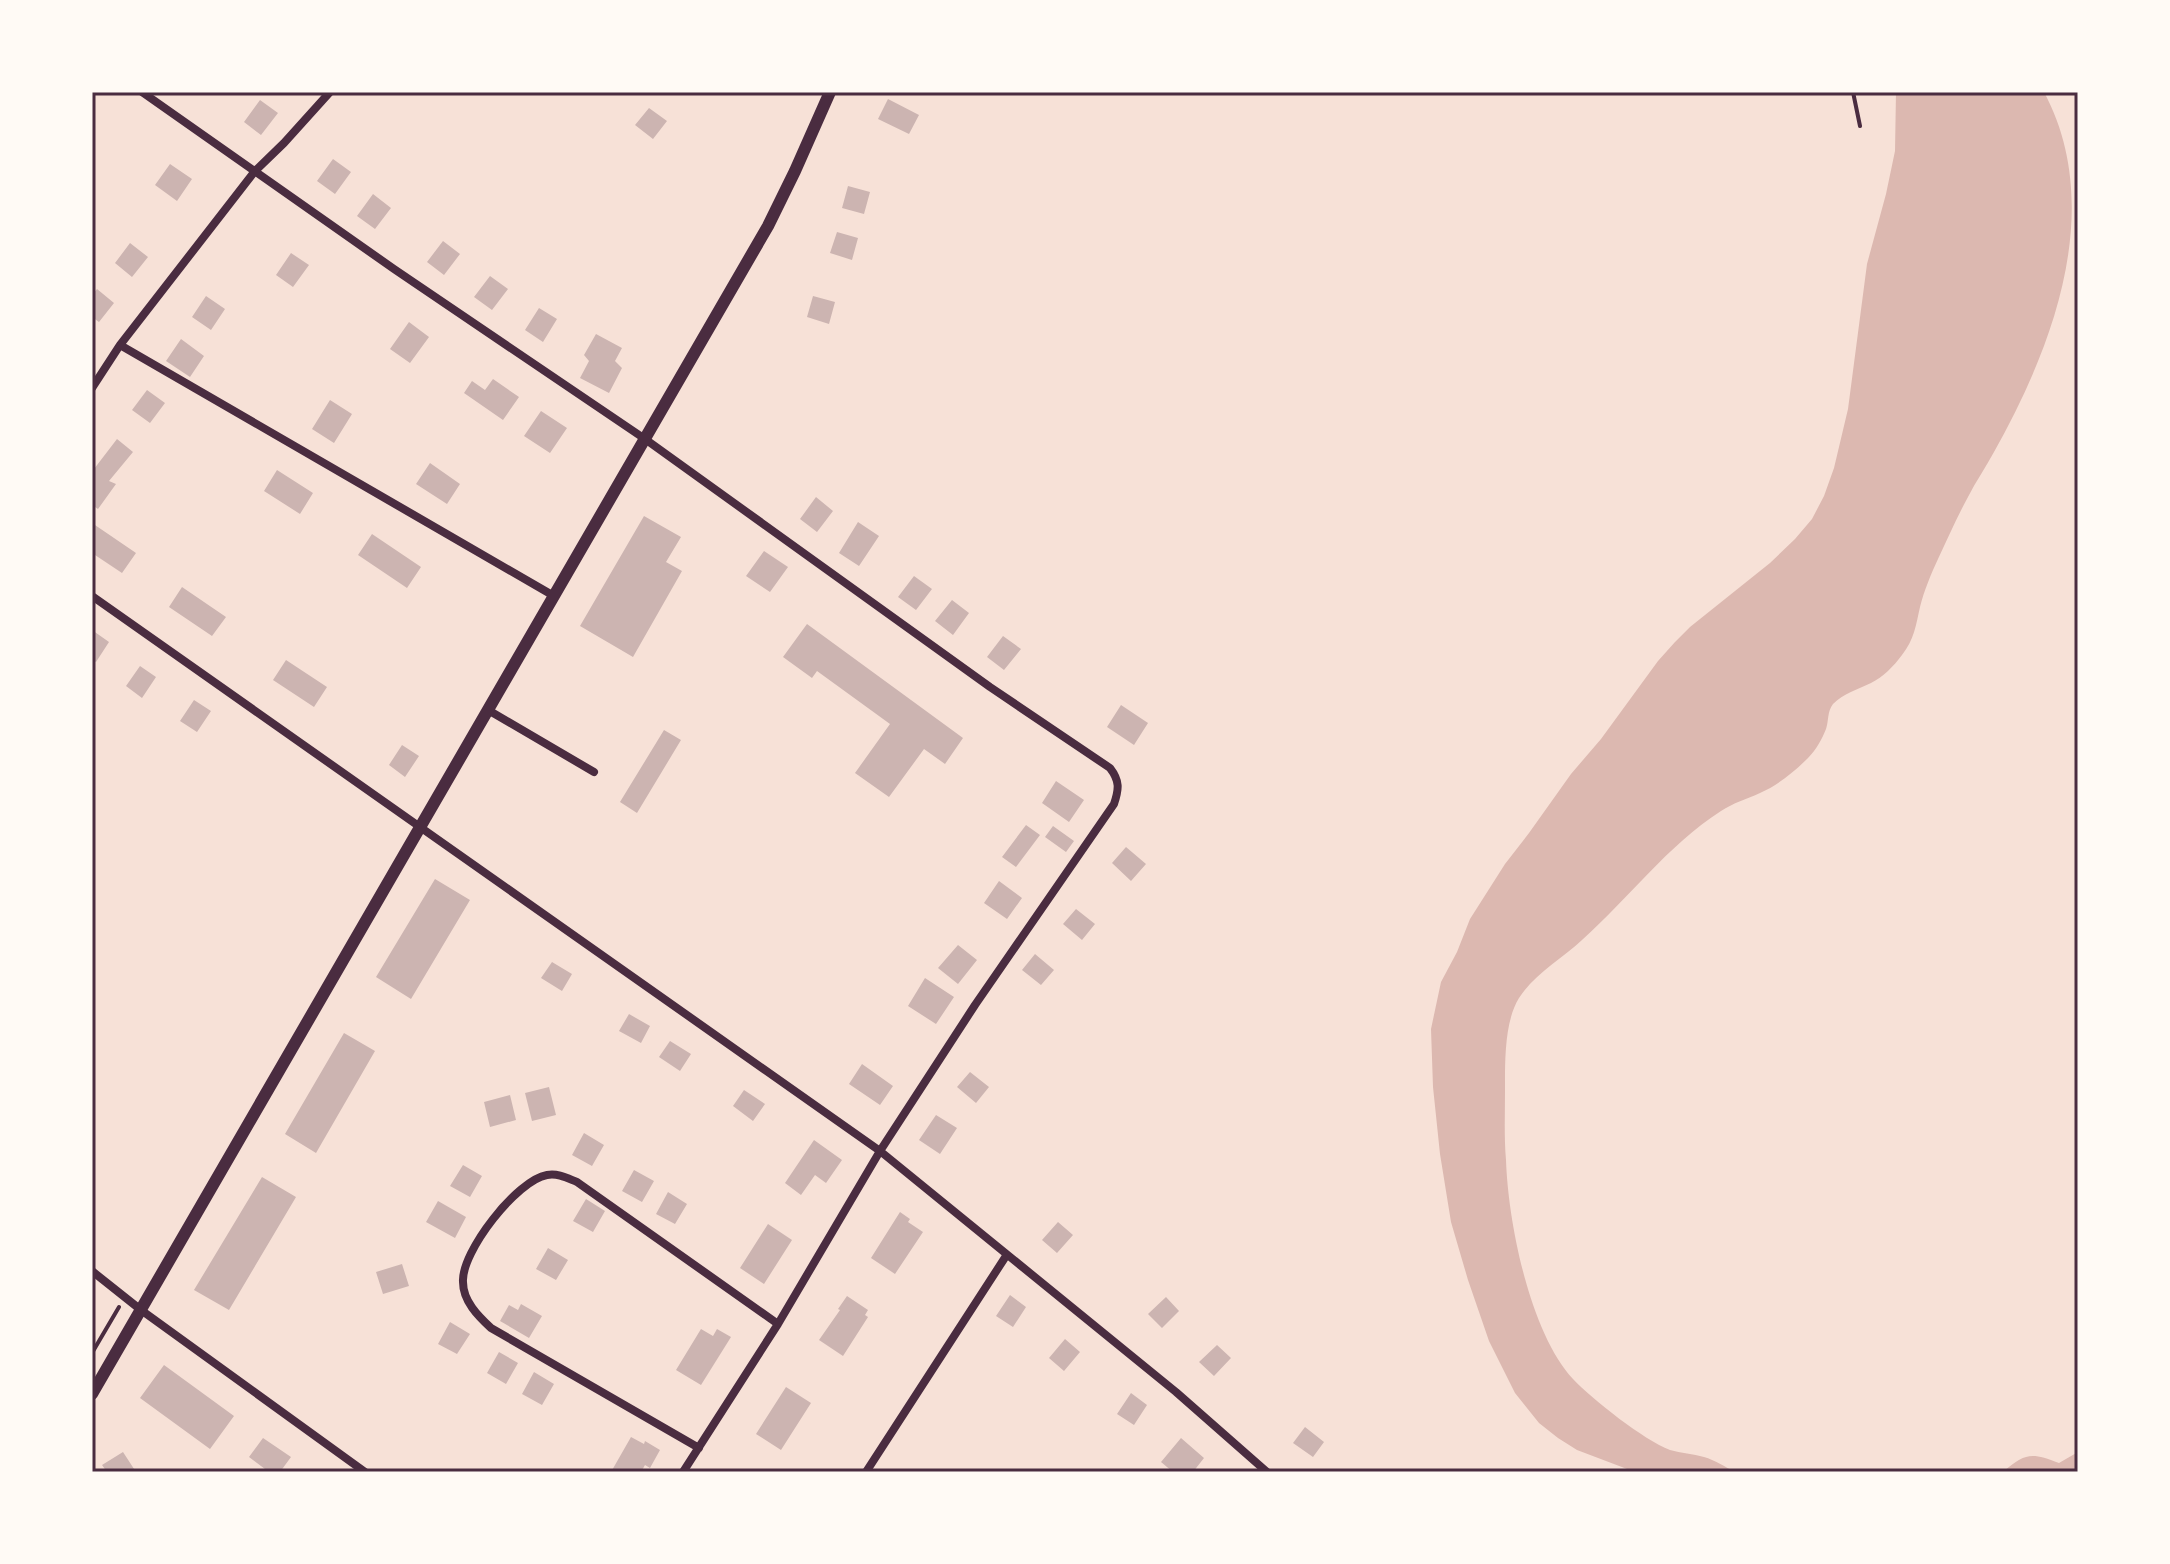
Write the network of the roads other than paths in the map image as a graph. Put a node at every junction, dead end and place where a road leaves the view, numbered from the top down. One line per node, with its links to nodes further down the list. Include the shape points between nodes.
1 (142, 92): 4 (street)
2 (330, 92): 4 (street)
3 (830, 92): 7 (street, via 768,226)
4 (255, 171): 5 (street); 7 (street)
5 (120, 345): 6 (street); 9 (street)
6 (92, 388)
7 (645, 439): 9 (street); 13 (street, via 1117,777 1114,804)
8 (92, 596): 12 (street)
9 (554, 596): 10 (street)
10 (488, 710): 11 (street); 12 (street)
11 (594, 772)
12 (421, 826): 13 (street); 16 (street)
13 (880, 1151): 14 (street); 17 (street)
14 (1006, 1256): 22 (street); 23 (street)
15 (92, 1271): 16 (street)
16 (141, 1310): 18 (street); 20 (street)
17 (778, 1324): 19 (street); 19 (street, via 561,1175 530,1182 498,1211 463,1271 466,1298 480,1318)
18 (92, 1394)
19 (699, 1448): 21 (street)
20 (365, 1472)
21 (683, 1472)
22 (866, 1472)
23 (1267, 1472)

